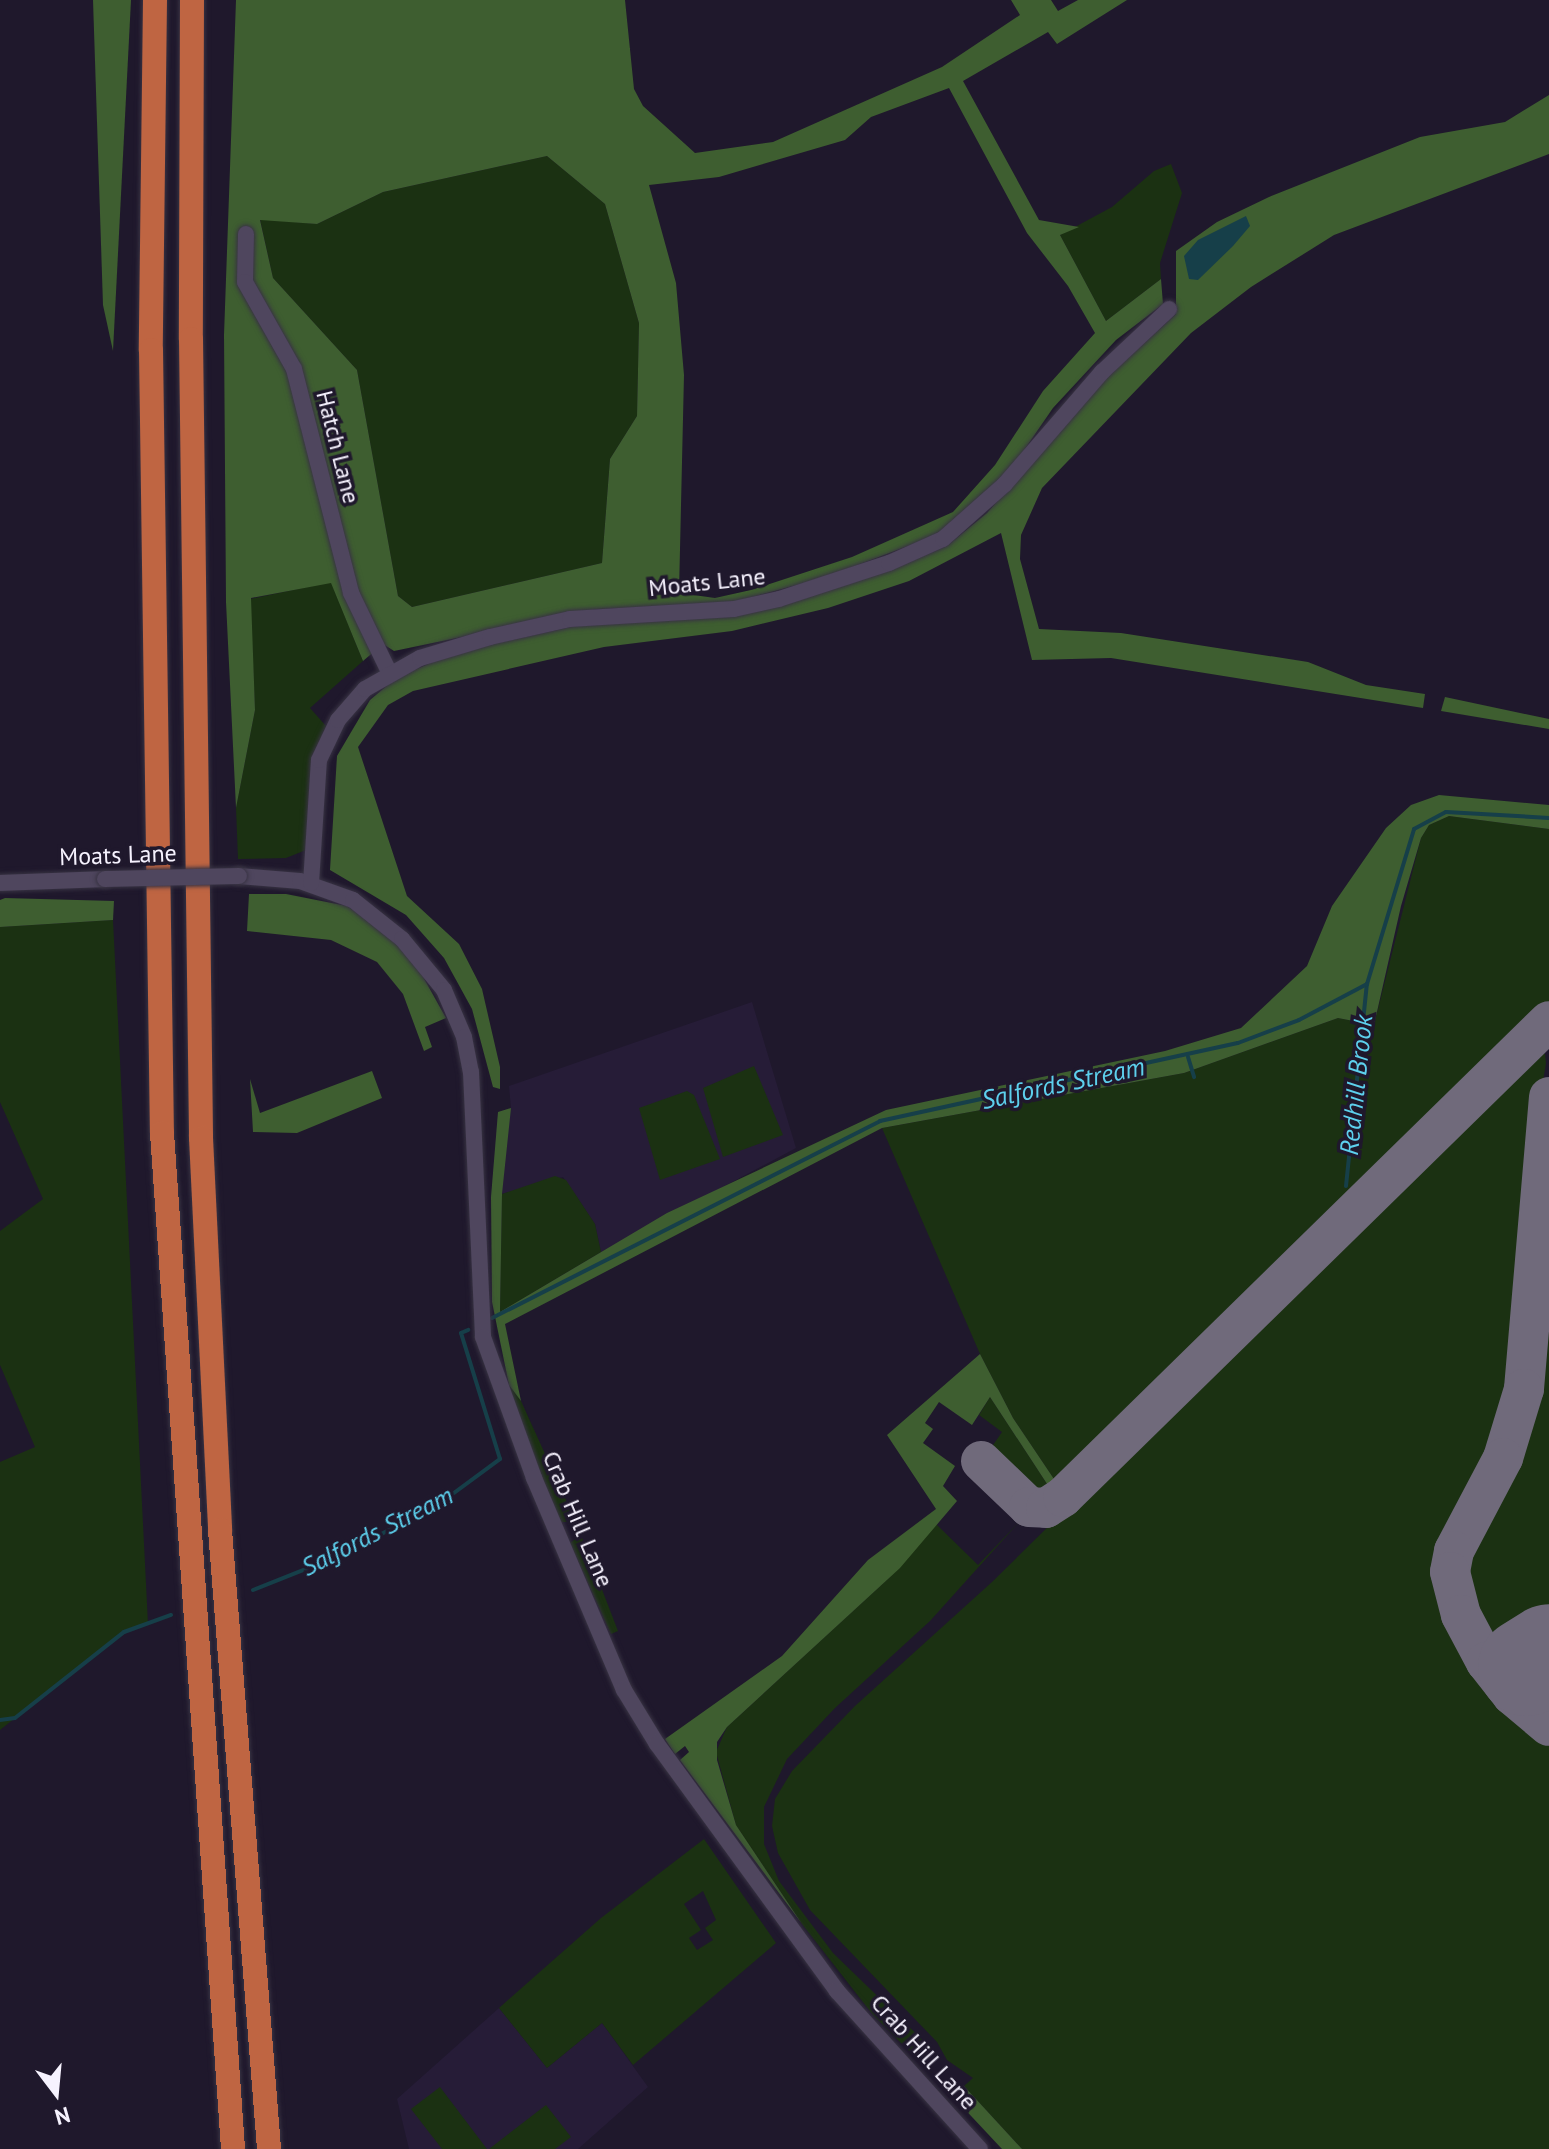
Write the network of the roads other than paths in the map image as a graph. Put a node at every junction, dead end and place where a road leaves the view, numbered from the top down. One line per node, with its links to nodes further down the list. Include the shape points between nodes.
1 (155, 0): 9 (highway, via 151,366 162,1133)
2 (192, 0): 10 (highway, via 201,1138 220,1530)
3 (246, 234): 5 (street, Hatch Lane, via 245,282 294,369 351,593)
4 (1169, 309): 5 (street, Moats Lane, via 1102,372 1005,484 943,539 779,599 734,609 570,619 490,637)
5 (390, 674): 8 (street, Moats Lane, via 355,698 323,749 312,803)
6 (286, 879): 7 (street, Moats Lane, bridge); 8 (street, Crab Hill Lane)
7 (0, 883)
8 (311, 883): 11 (street, Crab Hill Lane, via 353,900 394,931 436,977 460,1025 473,1104 481,1329 534,1478 624,1690 657,1744 829,1980)
9 (233, 2149)
10 (269, 2149)
11 (980, 2149)

